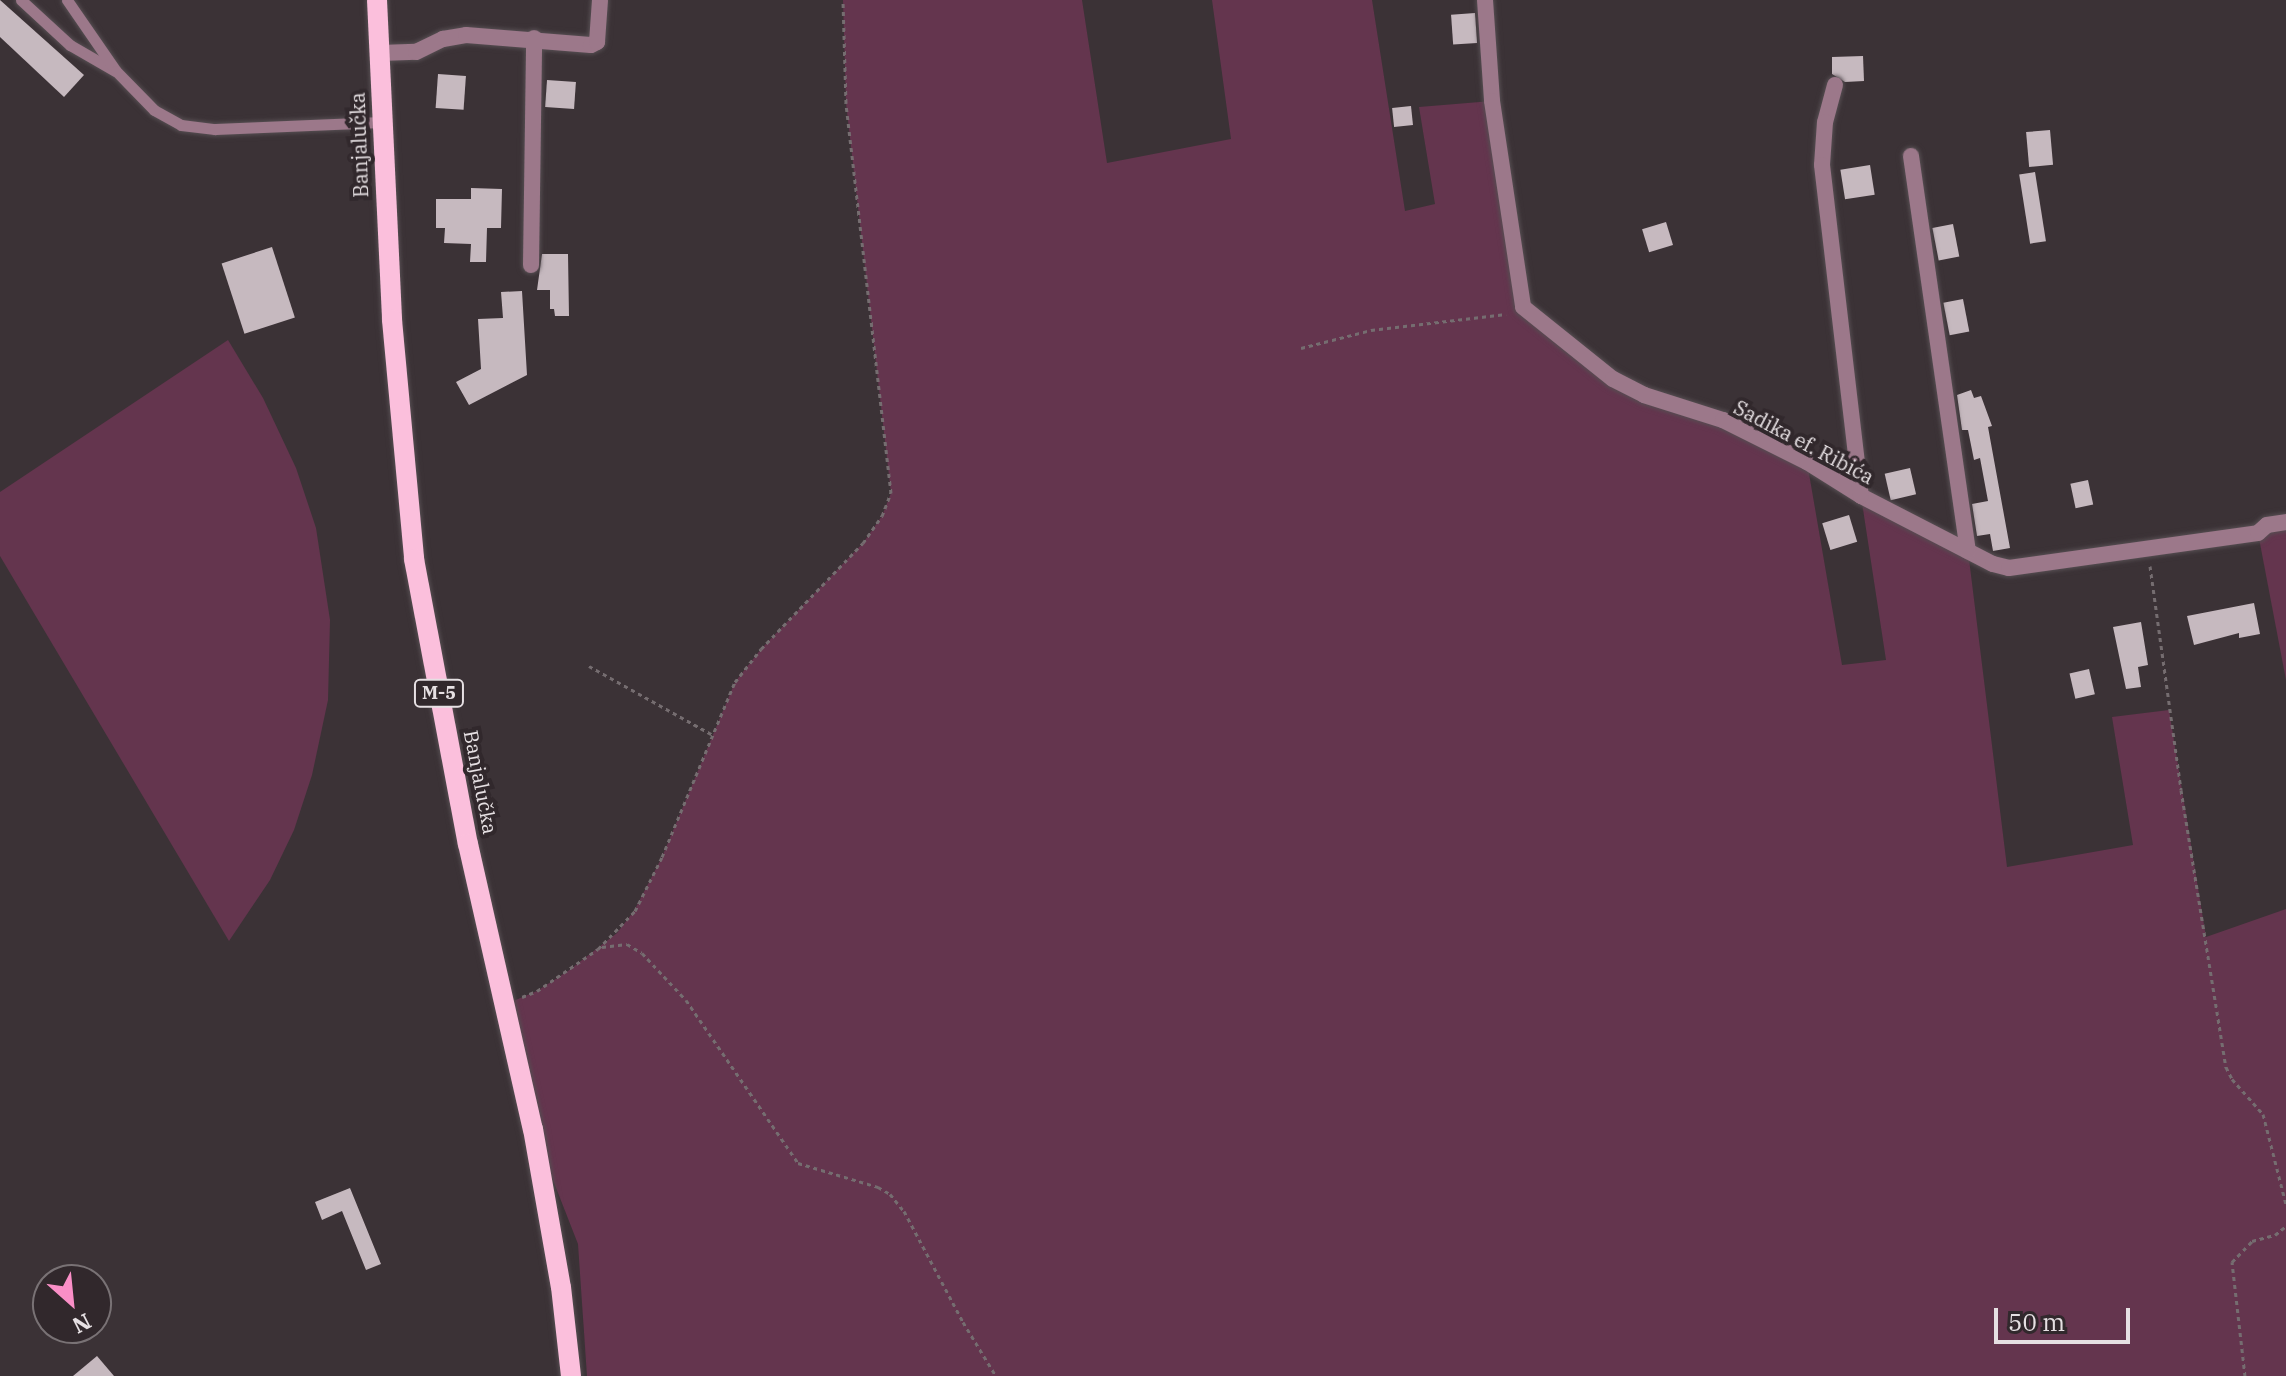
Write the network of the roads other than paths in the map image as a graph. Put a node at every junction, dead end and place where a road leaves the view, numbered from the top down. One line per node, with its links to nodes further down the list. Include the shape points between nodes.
1 (21, 0): 8 (lane, via 70,45)
2 (67, 0): 8 (lane)
3 (377, 0): 7 (main road, Banjalučka / M-5)
4 (600, 0): 6 (street, via 597,42)
5 (1485, 0): 13 (street, Sadika ef. Ribića, via 1492,101 1526,311 1613,379 1644,395 1723,420)
6 (534, 38): 7 (street, via 466,35 416,52); 12 (street)
7 (380, 53): 10 (main road, Banjalučka / M-5)
8 (116, 71): 10 (lane, via 154,110 181,125 215,129)
9 (1835, 85): 13 (street, via 1822,165)
10 (382, 122): 16 (main road, Banjalučka / M-5, via 392,320 414,559 468,844 533,1129)
11 (1911, 156): 15 (street)
12 (531, 265)
13 (1861, 496): 15 (street, Sadika ef. Ribića)
14 (2286, 522): 15 (street, Sadika ef. Ribića, via 2267,525 2258,533 2009,568)
15 (1968, 551)
16 (571, 1376)

